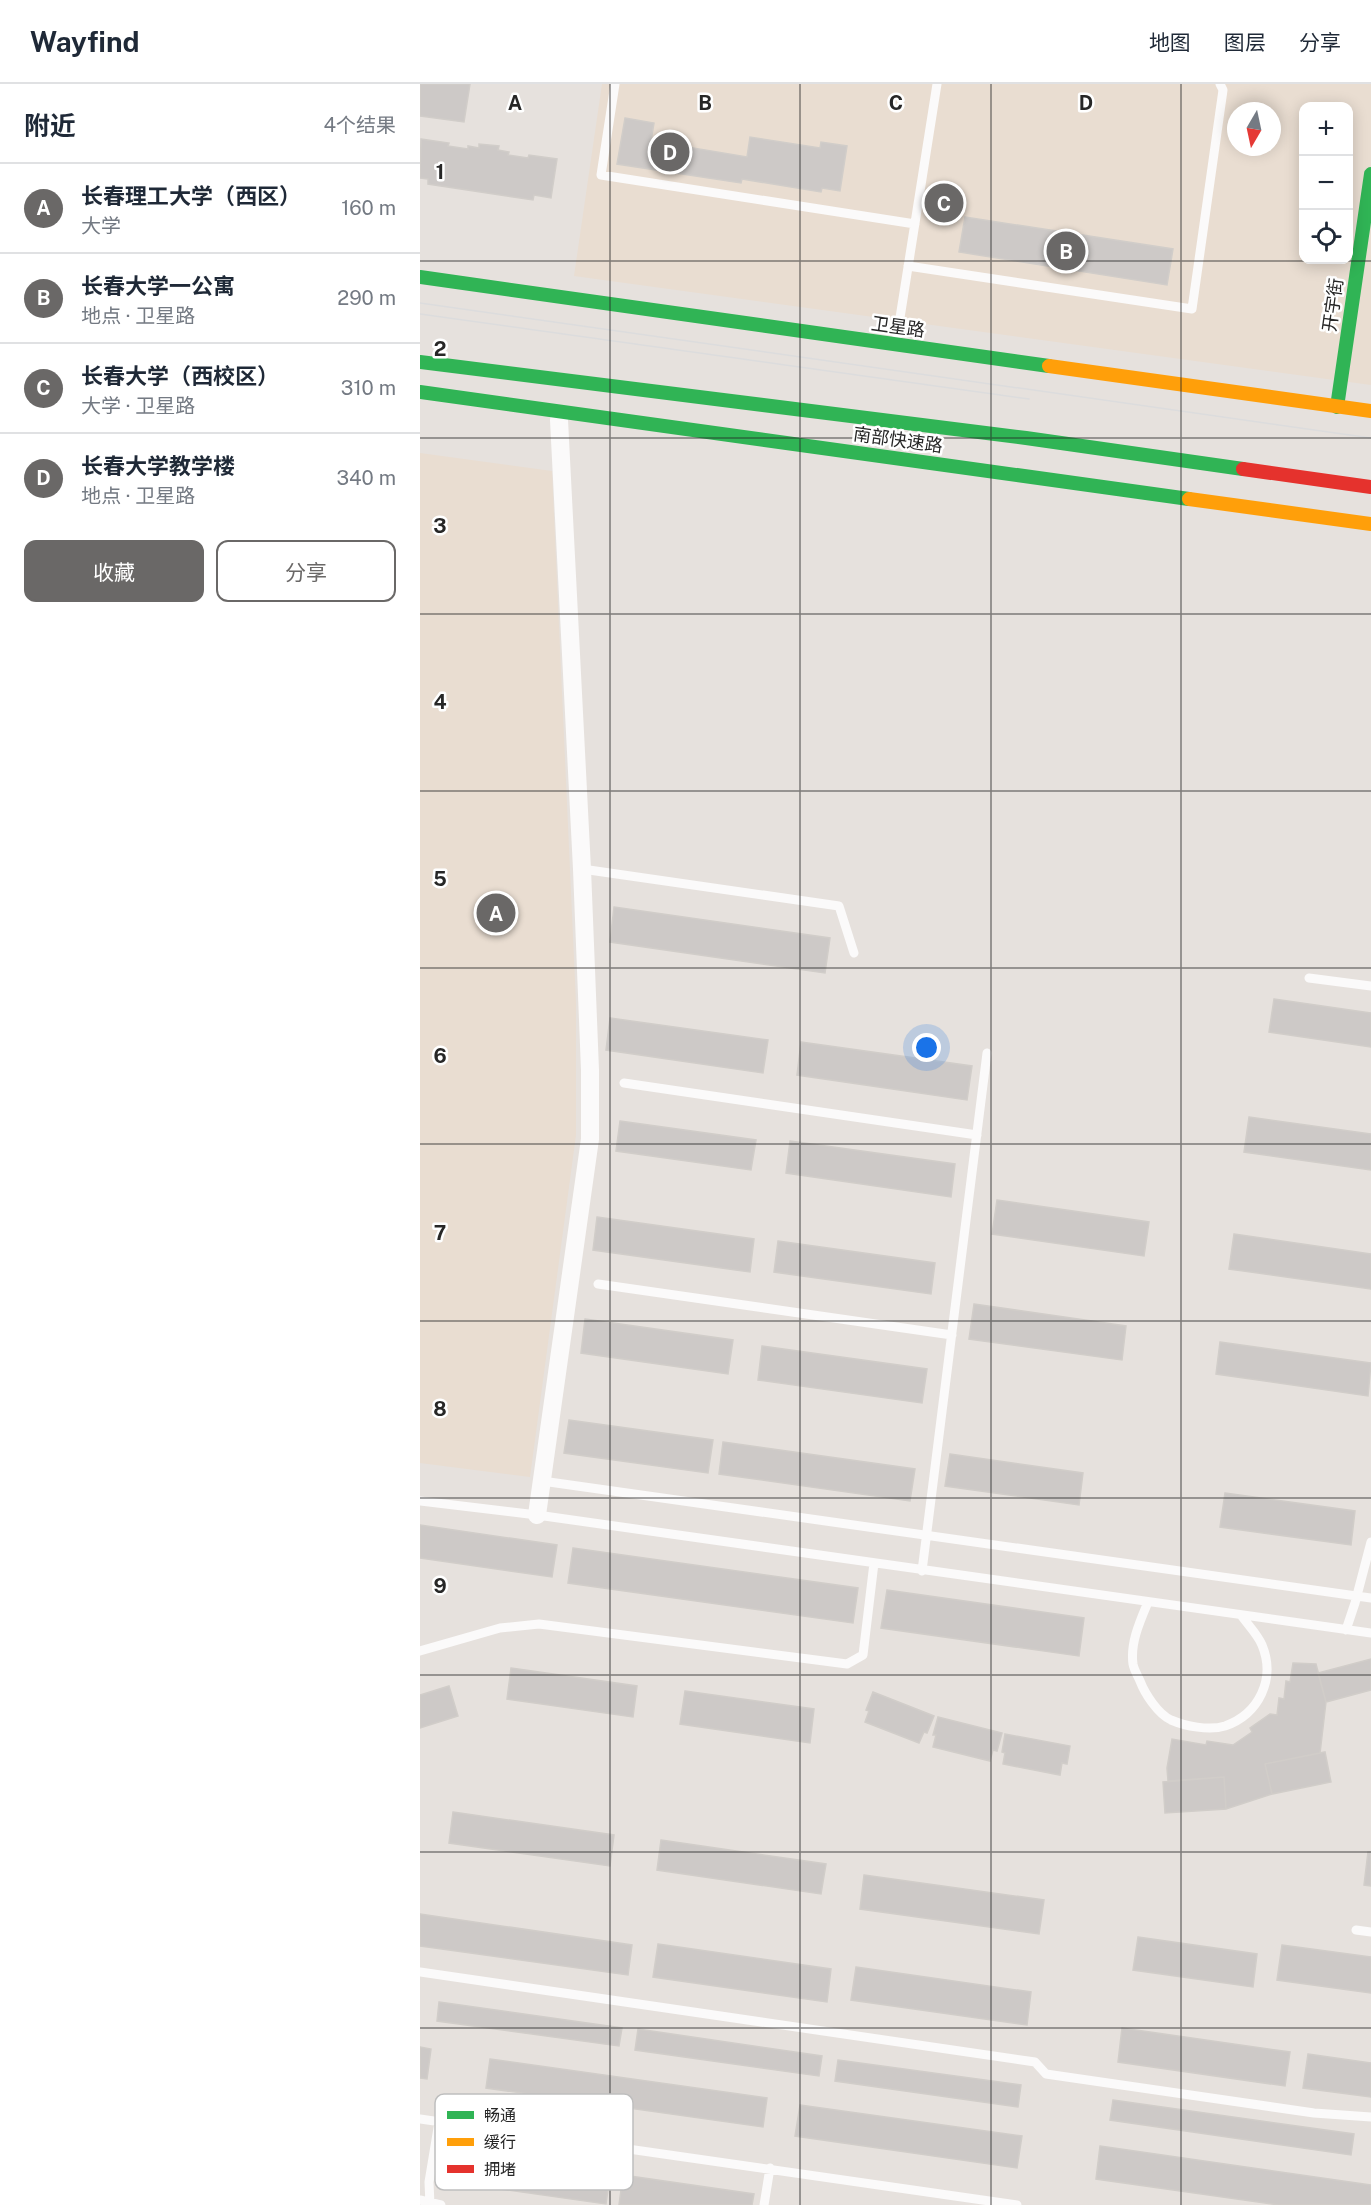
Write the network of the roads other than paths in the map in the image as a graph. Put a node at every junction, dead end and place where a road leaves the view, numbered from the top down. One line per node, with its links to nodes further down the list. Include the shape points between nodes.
1 (615, 84): 5 (lane, via 601,175)
2 (937, 84): 5 (lane)
3 (1221, 84): 6 (lane, via 1192,309)
4 (1371, 174): 11 (main road, 开宇街)
5 (915, 224): 6 (lane)
6 (908, 266): 8 (lane)
7 (420, 277): 8 (main road, 卫星路)
8 (896, 345): 11 (main road, 卫星路)
9 (420, 362): 14 (main road, 南部快速路)
10 (420, 392): 17 (main road, 南部快速路)
11 (1337, 407): 12 (main road, 卫星路)
12 (1371, 411)
13 (559, 420): 18 (street)
14 (1026, 438): 15 (main road); 16 (main road, 南部快速路)
15 (1276, 460)
16 (1371, 487)
17 (1371, 524)
18 (582, 869): 19 (lane, via 839,906); 27 (street, via 590,1139)
19 (854, 953)
20 (1310, 978): 21 (lane)
21 (1371, 986)
22 (987, 1053): 24 (lane)
23 (624, 1083): 24 (lane)
24 (977, 1135): 26 (lane)
25 (598, 1284): 26 (lane)
26 (952, 1335): 30 (lane)
27 (542, 1481): 29 (street); 30 (lane)
28 (420, 1501): 29 (lane)
29 (537, 1515): 32 (lane)
30 (926, 1535): 33 (lane); 34 (lane)
31 (1371, 1542): 34 (lane)
32 (874, 1563): 33 (lane); 40 (lane, via 863,1655 847,1664 539,1624 500,1628)
33 (922, 1571): 36 (lane)
34 (1357, 1596): 35 (lane); 38 (lane)
35 (1371, 1598)
36 (1148, 1602): 37 (lane); 37 (lane, via 1136,1633 1133,1664 1146,1697 1169,1719 1204,1728 1223,1726 1242,1717 1260,1700 1267,1682 1268,1664 1262,1643)
37 (1241, 1615): 38 (lane)
38 (1346, 1630): 39 (lane)
39 (1371, 1633)
40 (420, 1651)
41 (1356, 1930): 42 (lane)
42 (1371, 1932)
43 (420, 1971): 44 (lane, via 1035,2062 1046,2074 1314,2113)
44 (1371, 2117)
45 (420, 2119): 46 (lane)
46 (435, 2121)
47 (435, 2146): 51 (lane)
48 (633, 2149): 49 (lane)
49 (770, 2168): 53 (lane); 54 (lane)
50 (420, 2200): 51 (lane)
51 (430, 2204): 52 (lane)
52 (441, 2205)
53 (764, 2205)
54 (1017, 2205)

